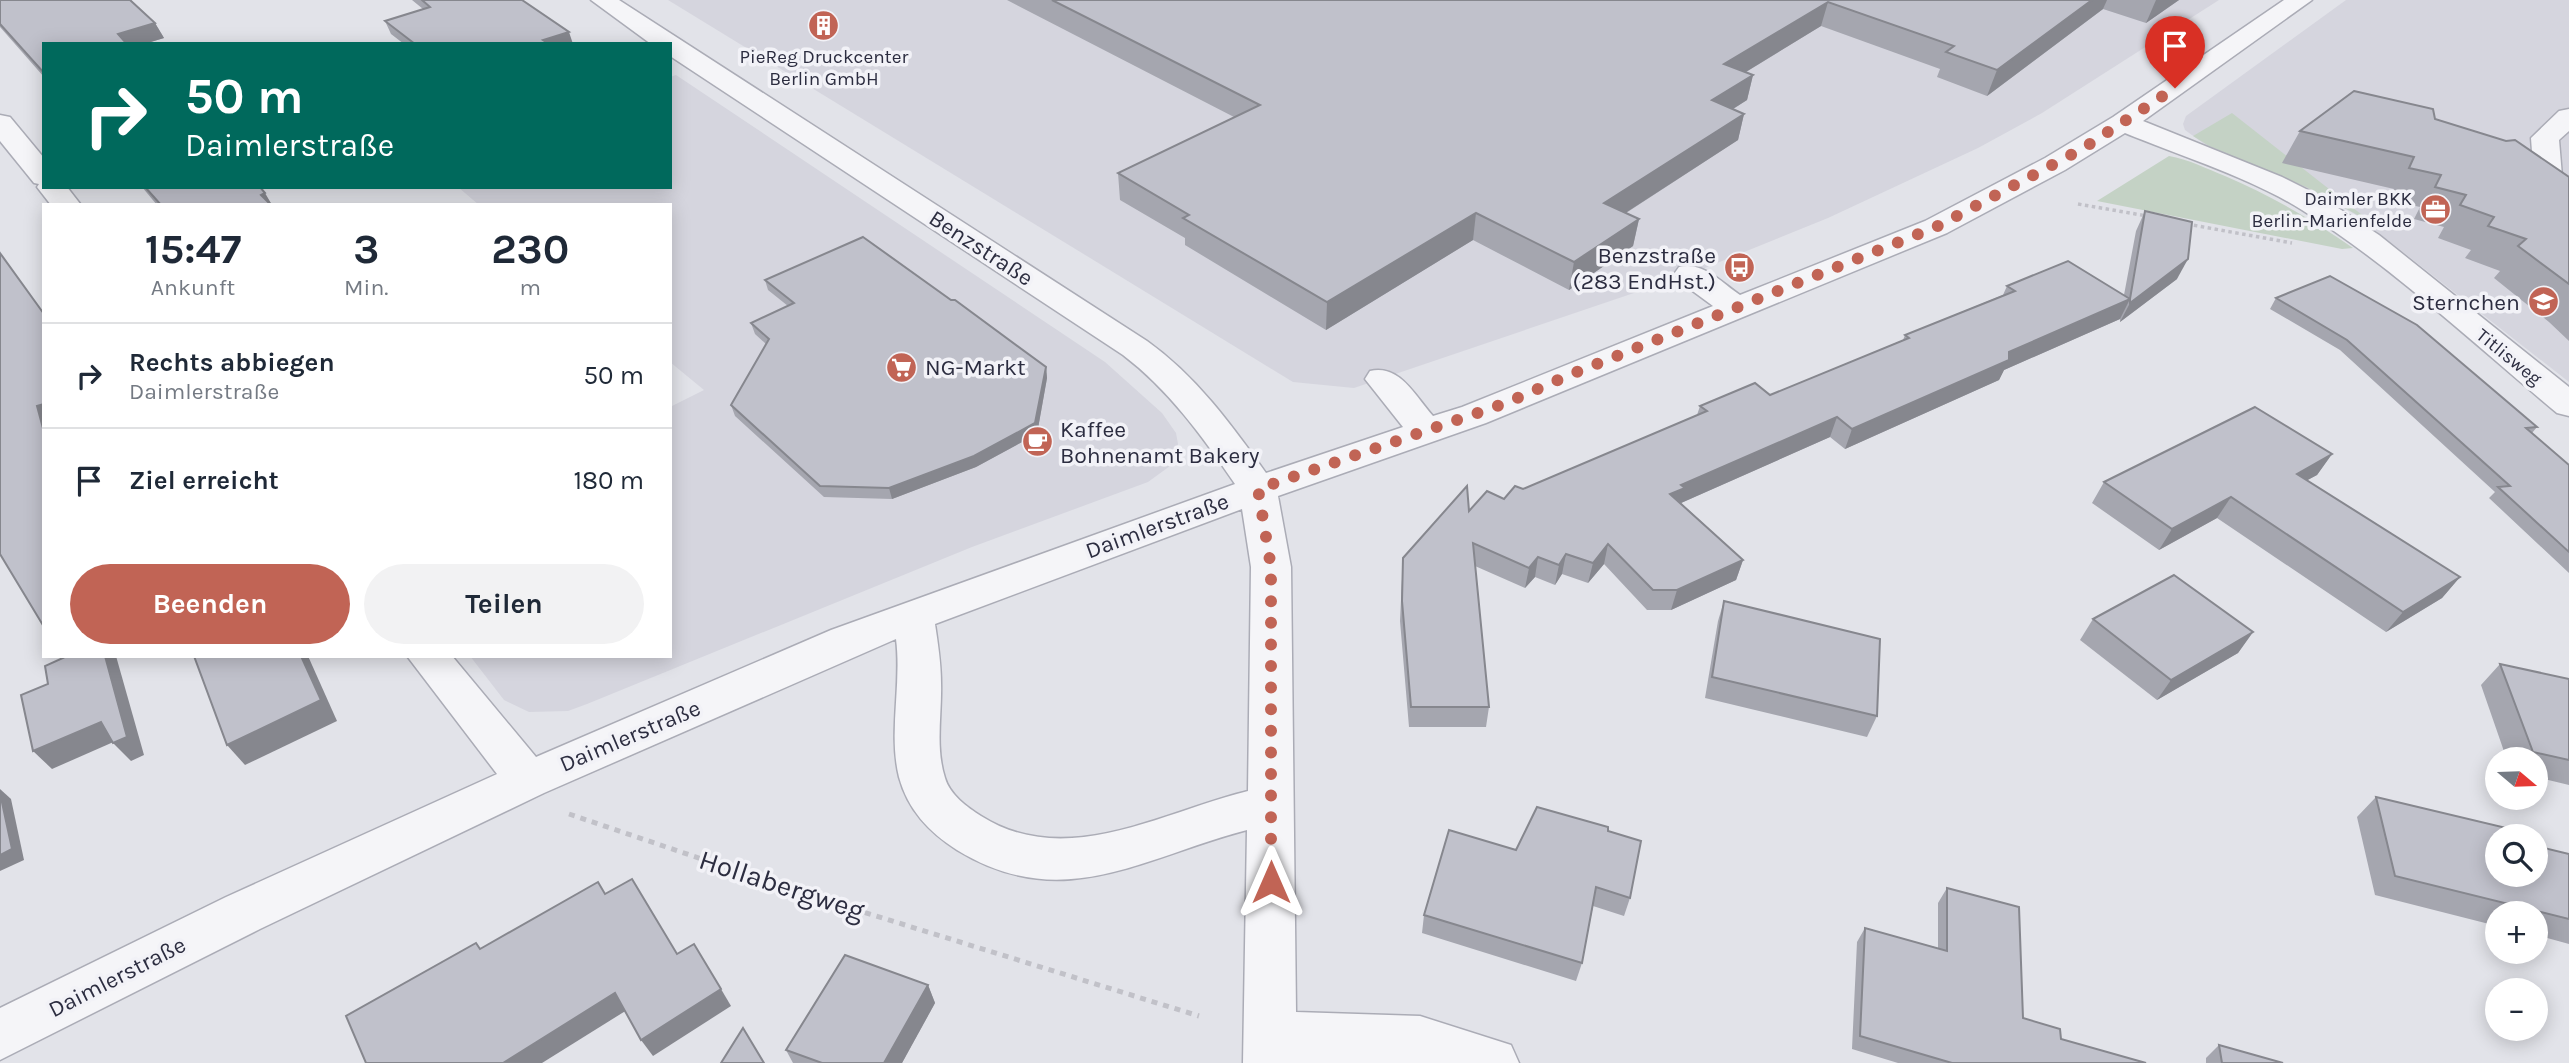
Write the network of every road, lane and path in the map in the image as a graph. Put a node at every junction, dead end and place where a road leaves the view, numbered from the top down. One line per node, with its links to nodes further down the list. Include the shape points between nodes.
1 (603, 0): 3 (street, Benzstraße)
2 (2300, 0): 7 (street, Daimlerstraße)
3 (666, 42)
4 (672, 46): 21 (street, Benzstraße, via 1162,368 1212,424)
5 (2569, 117): 10 (street, via 2545,138 2547,179)
6 (0, 123): 8 (street)
7 (2123, 123): 17 (street, Daimlerstraße, via 1936,227); 19 (street, Titlisweg, via 2310,202 2368,241)
8 (42, 175)
9 (54, 189): 11 (street)
10 (2569, 197)
11 (64, 203)
12 (2078, 204): 13 (path)
13 (2157, 218)
14 (2183, 223): 15 (path)
15 (2302, 245)
16 (1690, 274): 17 (street)
17 (1737, 307): 20 (street, Daimlerstraße, via 1506,403)
18 (1381, 379): 20 (street)
19 (2569, 405)
20 (1426, 431): 21 (street, Daimlerstraße)
21 (1258, 489): 22 (street, Daimlerstraße); 25 (street, via 1271,567)
22 (913, 616): 24 (street, Daimlerstraße); 25 (street, via 920,668 918,745 926,789 952,822 973,836 1002,850 1070,859 1107,855)
23 (430, 658): 24 (street)
24 (528, 780): 26 (path, Hollabergweg, via 573,818); 27 (street, Daimlerstraße, via 243,913)
25 (1272, 804): 28 (street)
26 (1199, 1016)
27 (0, 1035)
28 (1271, 1050): 29 (street, via 1420,1041)
29 (1492, 1063)

